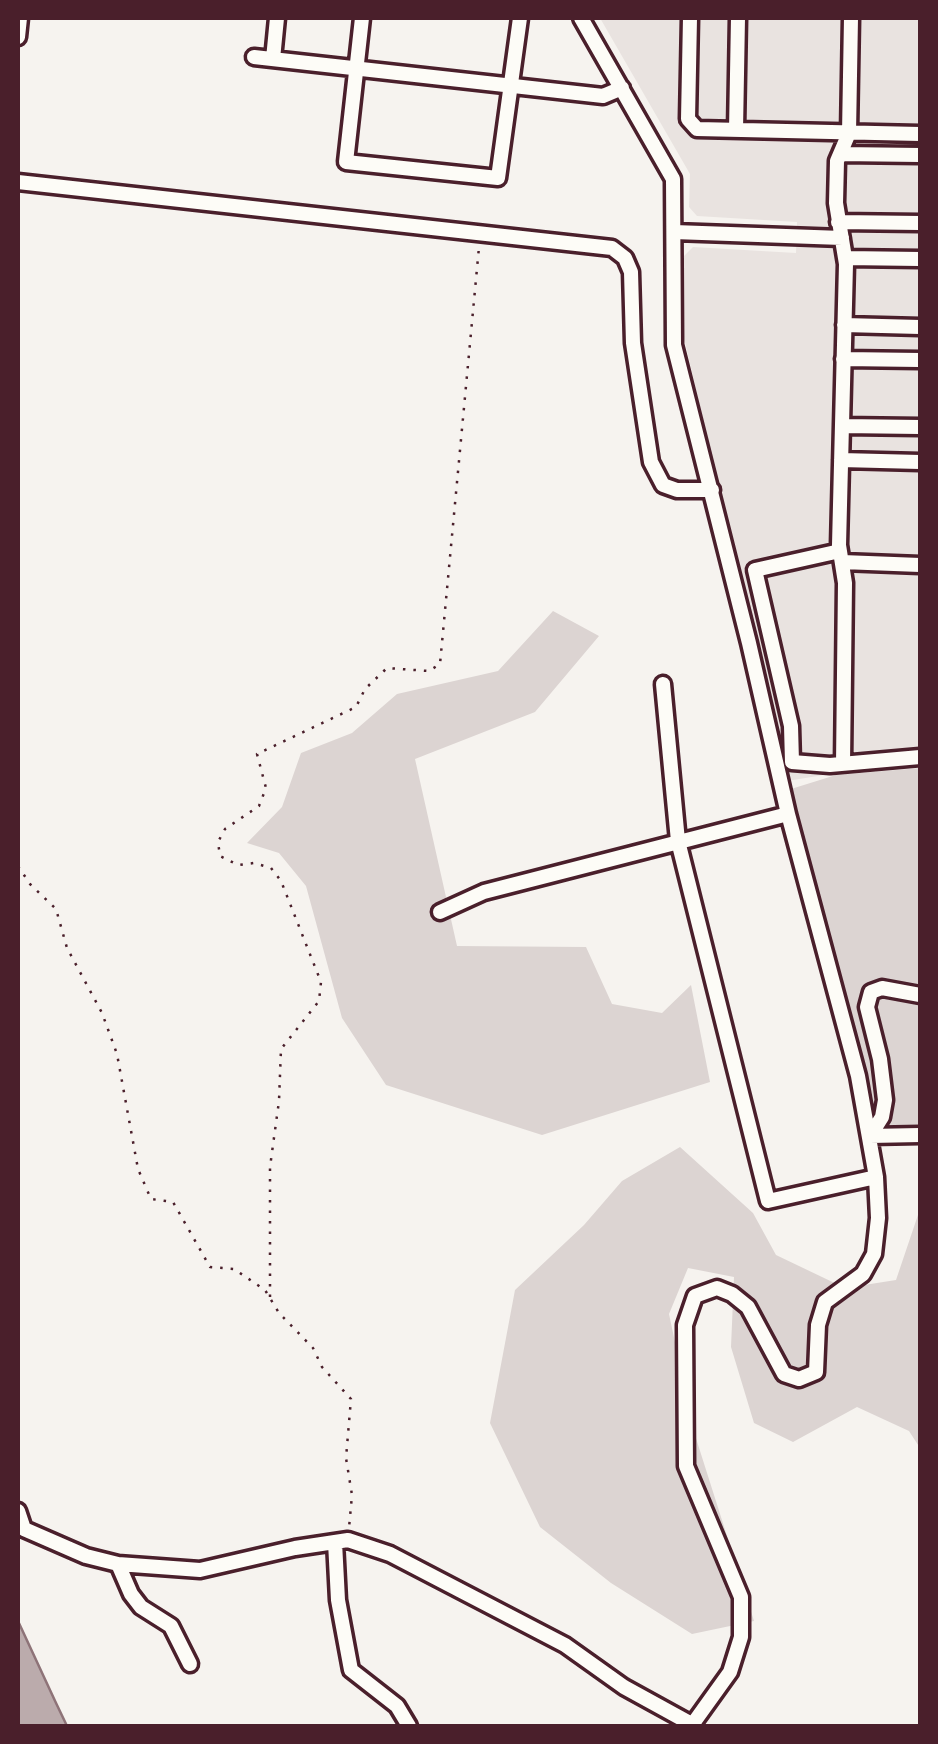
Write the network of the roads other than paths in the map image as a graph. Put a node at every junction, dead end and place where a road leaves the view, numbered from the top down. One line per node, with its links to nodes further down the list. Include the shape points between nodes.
1 (20, 18): 9 (street)
2 (277, 18): 11 (street)
3 (362, 18): 12 (street)
4 (520, 18): 13 (street)
5 (581, 18): 14 (street)
6 (690, 18): 15 (street, via 688,119 697,129)
7 (738, 18): 15 (street)
8 (851, 18): 16 (street)
9 (18, 36)
10 (254, 57): 11 (street)
11 (273, 59): 12 (street)
12 (356, 68): 13 (street); 13 (street, via 346,162 498,178)
13 (512, 86): 14 (street, via 602,96)
14 (622, 88): 23 (street, via 674,179)
15 (736, 130): 16 (street)
16 (849, 132): 17 (street); 18 (street)
17 (920, 134)
18 (840, 154): 19 (street); 21 (street)
19 (920, 155)
20 (18, 182): 35 (street, via 612,248 631,272 633,343 650,462 663,485)
21 (838, 222): 22 (street); 24 (street)
22 (920, 223)
23 (674, 232): 24 (street); 35 (street, via 674,345)
24 (842, 238): 25 (street)
25 (845, 258): 26 (street); 27 (street)
26 (920, 259)
27 (844, 326): 28 (street); 29 (street)
28 (920, 326)
29 (843, 358): 30 (street); 31 (street)
30 (920, 360)
31 (842, 426): 32 (street); 33 (street)
32 (920, 427)
33 (841, 460): 34 (street); 36 (street)
34 (920, 462)
35 (712, 490): 41 (street)
36 (841, 556): 37 (street); 40 (street); 40 (street, via 754,570 791,726 792,762)
37 (920, 565)
38 (663, 684): 42 (street)
39 (920, 757): 40 (street)
40 (843, 764)
41 (788, 814): 42 (street); 46 (street)
42 (678, 841): 43 (street, via 484,892); 47 (street, via 768,1202)
43 (440, 912)
44 (920, 996): 46 (street, via 871,992 867,1007 885,1100)
45 (920, 1135): 46 (street)
46 (870, 1136): 47 (street)
47 (876, 1177): 53 (street, via 874,1254 863,1274 825,1302 816,1372 800,1379 784,1374 748,1307 732,1294 717,1288 694,1296 685,1325 686,1466 741,1598 730,1672)
48 (18, 1511): 50 (street, via 24,1529)
49 (342, 1541): 50 (street, via 200,1570); 52 (street, via 338,1600 351,1670 397,1706); 53 (street, via 390,1554 565,1645)
50 (118, 1564): 51 (street, via 131,1594 171,1626)
51 (190, 1664)
52 (408, 1726)
53 (694, 1726)

